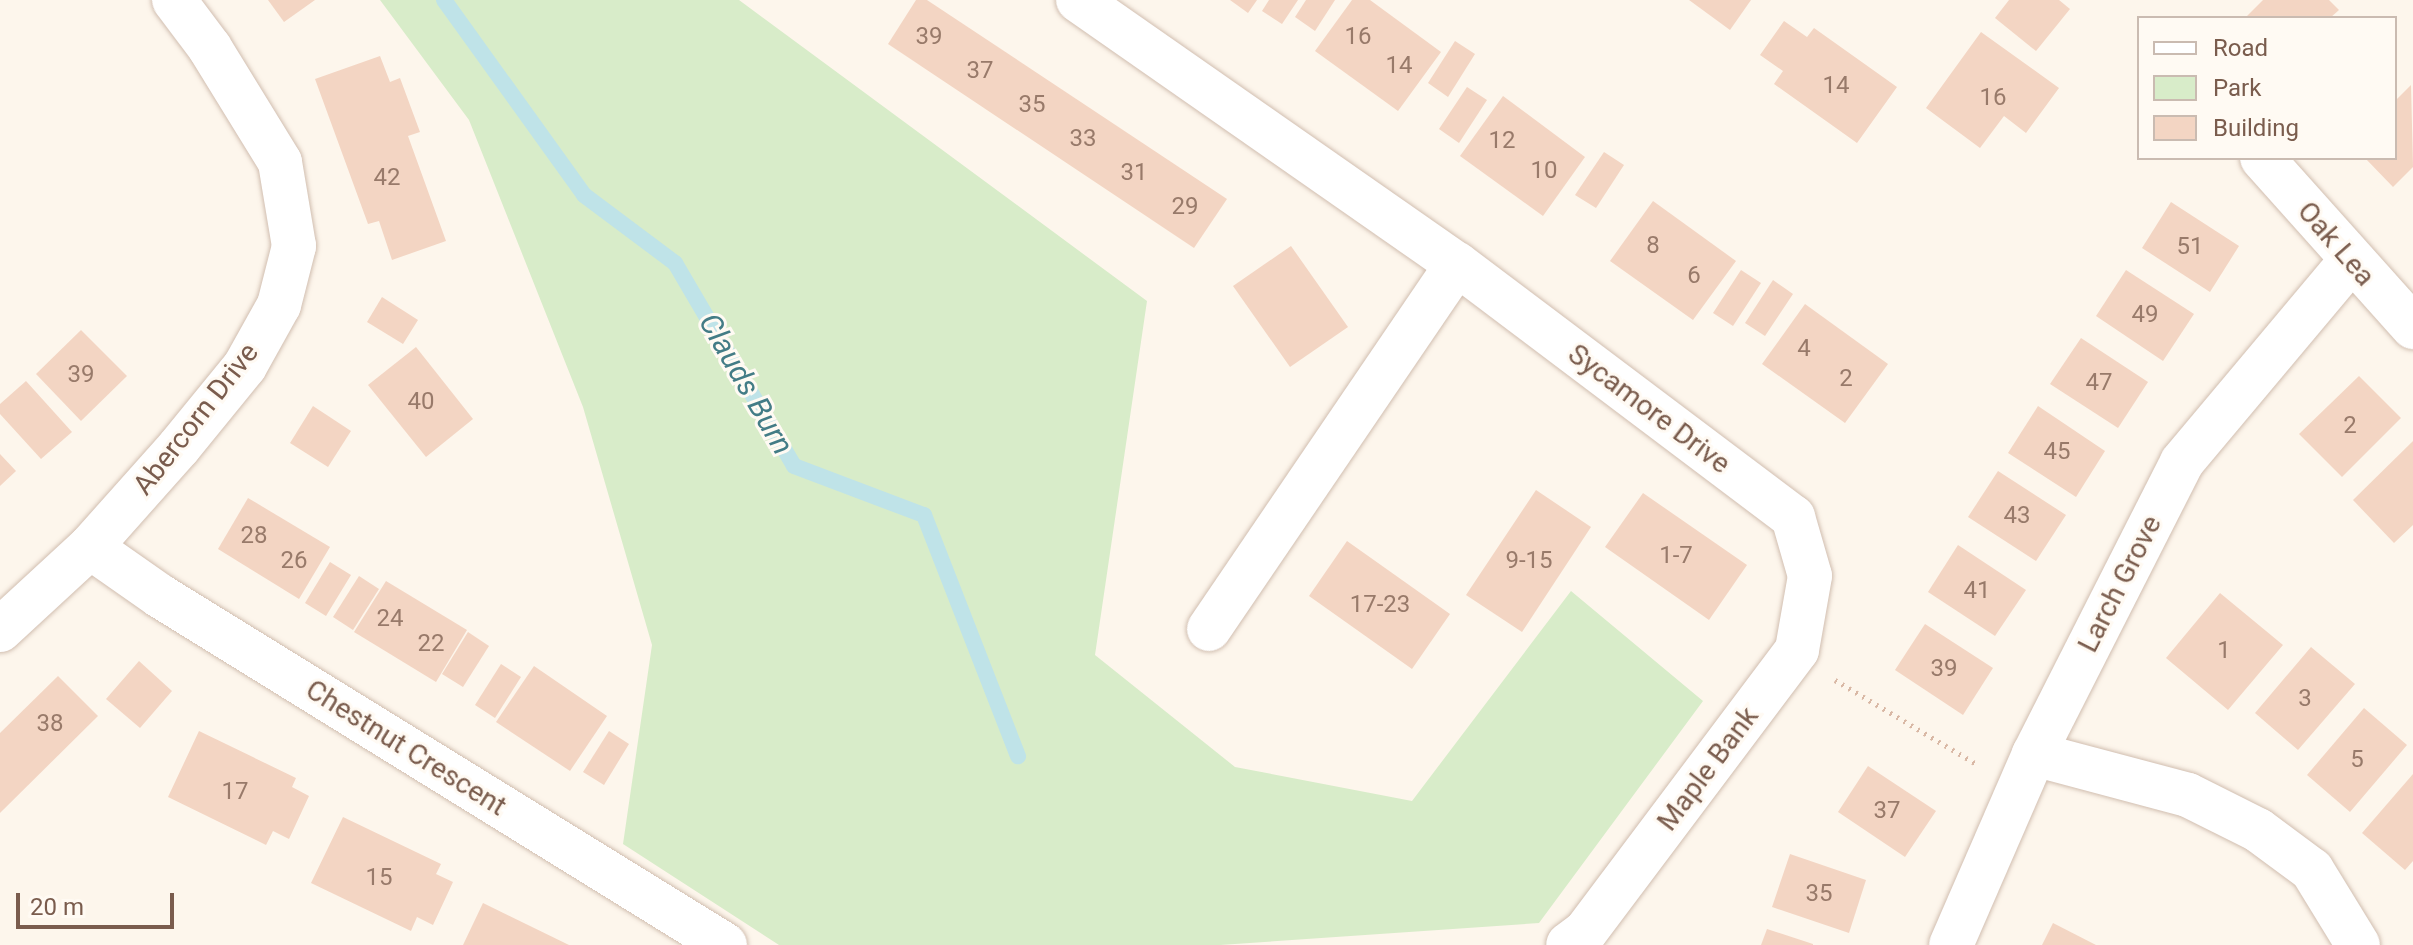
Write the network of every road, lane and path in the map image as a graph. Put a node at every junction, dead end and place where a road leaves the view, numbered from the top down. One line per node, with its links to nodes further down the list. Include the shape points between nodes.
1 (174, 0): 7 (street, Abercorn Drive, via 280,162 294,246 279,305 245,366)
2 (1078, 0): 5 (street, Sycamore Drive)
3 (2264, 160): 4 (street, Oak Lea)
4 (2350, 262): 6 (street, Oak Lea); 12 (street, Larch Grove, via 2182,462)
5 (1457, 264): 8 (street, Sycamore Drive, via 1793,517); 9 (street)
6 (2413, 327)
7 (90, 547): 10 (street, Abercorn Drive); 13 (street, Chestnut Crescent)
8 (1810, 576): 14 (street, Maple Bank, via 1797,650 1585,932)
9 (1209, 629)
10 (0, 630)
11 (1852, 691): 12 (path)
12 (2026, 772): 15 (street, Larch Grove); 16 (street, via 2188,795 2258,830 2312,870)
13 (725, 945)
14 (1568, 945)
15 (1951, 945)
16 (2358, 945)

